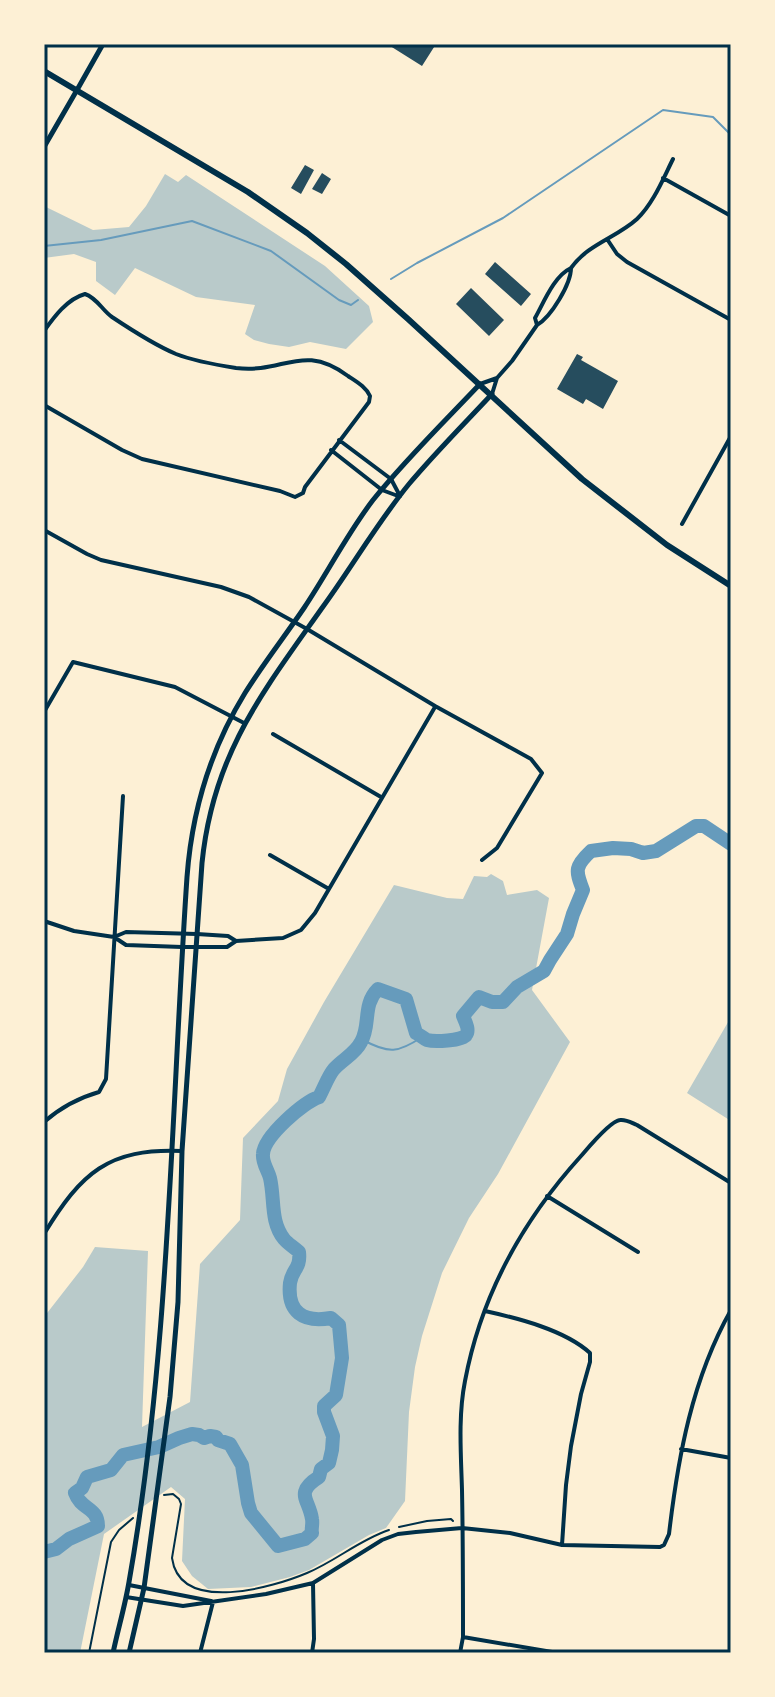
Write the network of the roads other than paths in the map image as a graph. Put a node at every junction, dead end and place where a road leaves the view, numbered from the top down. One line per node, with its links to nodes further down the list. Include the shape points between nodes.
1 (103, 44): 3 (main road)
2 (44, 71): 3 (main road)
3 (77, 90): 4 (main road); 14 (main road, via 307,233)
4 (44, 147)
5 (673, 159): 6 (street)
6 (663, 178): 7 (street); 8 (street, via 638,218)
7 (731, 216)
8 (606, 238): 9 (street); 10 (street, via 627,262)
9 (571, 268): 11 (street, via 546,320); 11 (street, via 548,295 535,318)
10 (731, 320)
11 (537, 325): 13 (street)
12 (44, 331): 18 (street, via 65,306 85,294 114,318 177,354 244,369 304,359 335,366 370,396)
13 (497, 378): 14 (street); 15 (street)
14 (480, 384): 15 (main road); 20 (main road)
15 (492, 394): 22 (main road); 25 (main road, via 631,519)
16 (44, 405): 19 (street, via 142,459 293,497 303,493)
17 (731, 436): 23 (street)
18 (339, 440): 19 (street); 20 (street)
19 (331, 450): 21 (street)
20 (391, 479): 21 (main road); 22 (street)
21 (382, 490): 22 (street); 26 (main road)
22 (400, 496): 27 (main road)
23 (682, 524)
24 (44, 530): 26 (street, via 101,560 236,591)
25 (731, 586)
26 (294, 622): 27 (street); 30 (main road)
27 (307, 629): 28 (street); 31 (main road)
28 (435, 706): 34 (street); 36 (street, via 531,759 542,773 497,848)
29 (44, 712): 30 (street, via 73,662 169,685)
30 (232, 716): 31 (street); 39 (main road, via 196,809)
31 (244, 723): 40 (main road, via 220,778 208,826)
32 (273, 734): 34 (street)
33 (123, 796): 41 (street)
34 (381, 797): 37 (street)
35 (270, 855): 37 (street)
36 (482, 860)
37 (329, 889): 42 (street, via 301,930 283,938)
38 (44, 921): 41 (street)
39 (183, 934): 40 (street); 41 (street, via 126,932); 43 (main road)
40 (197, 934): 42 (street); 44 (main road)
41 (114, 937): 43 (street, via 126,945); 45 (street, via 104,1085)
42 (236, 941): 44 (street, via 227,947)
43 (182, 947): 44 (street); 46 (main road)
44 (196, 947): 47 (main road)
45 (44, 1122)
46 (171, 1151): 47 (street); 50 (street, via 127,1155 99,1168 70,1193); 60 (main road, via 153,1410)
47 (182, 1151): 61 (main road, via 170,1397)
48 (731, 1183): 49 (street, via 622,1119)
49 (547, 1196): 51 (street); 53 (street, via 519,1238)
50 (44, 1234)
51 (638, 1252)
52 (731, 1310): 54 (street)
53 (485, 1311): 57 (street, via 464,1384); 58 (street, via 548,1330 590,1353 571,1446)
54 (729, 1320): 55 (street, via 700,1379)
55 (681, 1449): 56 (street); 58 (street, via 664,1545)
56 (731, 1458)
57 (462, 1528): 58 (street); 59 (street, via 398,1534); 65 (street)
58 (562, 1545)
59 (313, 1583): 64 (street); 69 (street)
60 (129, 1585): 61 (street); 62 (main road)
61 (144, 1588): 63 (main road); 64 (street)
62 (126, 1597): 63 (street); 66 (main road)
63 (142, 1600): 64 (street, via 183,1606); 67 (main road)
64 (213, 1602): 68 (street)
65 (463, 1637): 70 (street); 71 (street)
66 (113, 1653)
67 (129, 1653)
68 (200, 1653)
69 (312, 1653)
70 (460, 1653)
71 (558, 1653)

